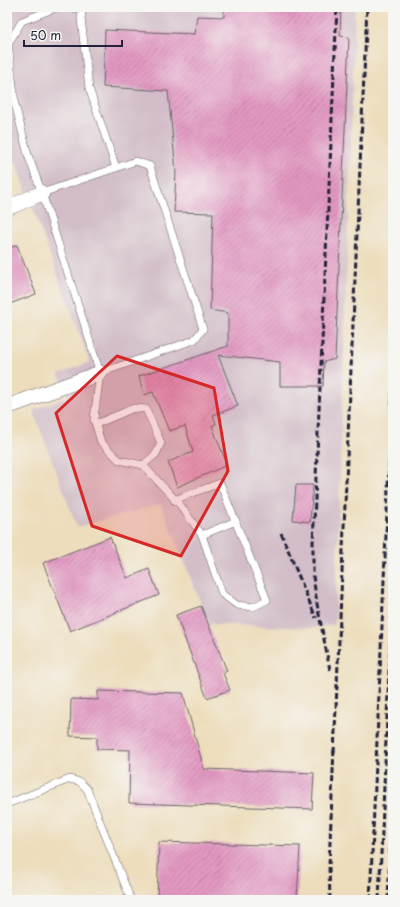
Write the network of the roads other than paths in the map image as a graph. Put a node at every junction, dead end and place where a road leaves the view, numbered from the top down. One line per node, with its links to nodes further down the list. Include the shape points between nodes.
1 (59, 7): 2 (lane); 4 (lane, via 22,21 8,44 16,104 28,155)
2 (83, 8): 3 (lane, via 81,18 89,88)
3 (116, 168): 4 (lane); 6 (lane, via 136,161 150,166 203,329 194,340)
4 (42, 193): 5 (street); 6 (lane)
5 (7, 208)
6 (100, 372): 7 (street); 8 (lane, via 94,419)
7 (7, 407)
8 (96, 424): 9 (lane, via 101,442 119,460); 9 (lane, via 134,408 146,409 160,443 156,454)
9 (142, 465): 10 (lane)
10 (174, 500): 11 (lane, via 220,483); 12 (lane)
11 (236, 521): 12 (lane); 12 (lane, via 268,600 253,607 237,606 222,594)
12 (202, 535)
13 (7, 804): 14 (lane, via 70,780 80,782 87,789)
14 (131, 900)

